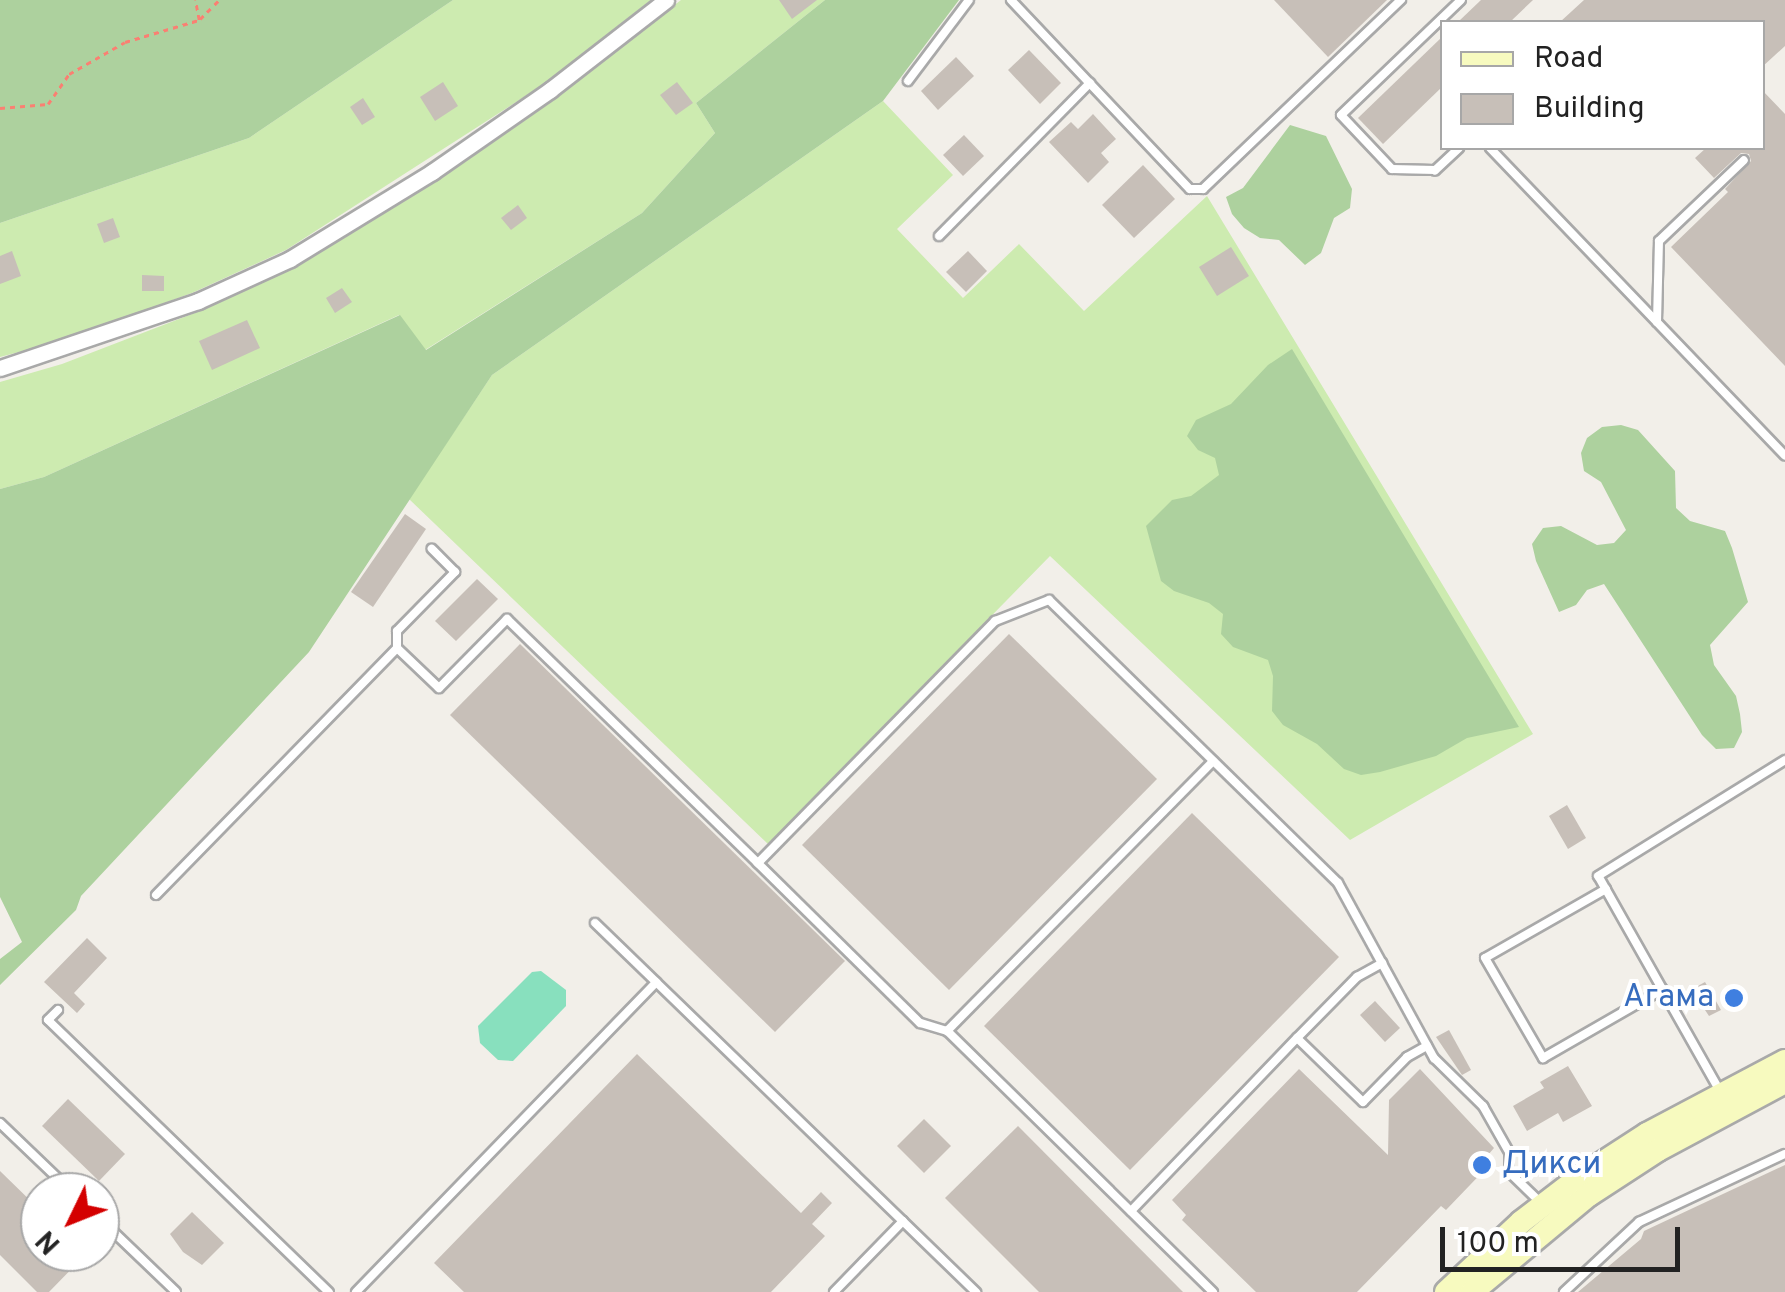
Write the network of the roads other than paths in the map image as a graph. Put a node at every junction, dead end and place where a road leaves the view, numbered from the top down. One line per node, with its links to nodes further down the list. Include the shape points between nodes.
1 (666, 0): 15 (street, via 491,131 290,259 198,301)
2 (969, 0): 8 (lane)
3 (1011, 0): 9 (lane)
4 (1401, 0): 9 (lane, via 1203,189 1190,188)
5 (1461, 0): 7 (lane)
6 (1440, 20): 10 (lane, via 1341,115 1392,169 1435,170)
7 (1440, 20)
8 (908, 81)
9 (1090, 83): 13 (lane)
10 (1457, 150)
11 (1492, 150): 14 (lane)
12 (1744, 160): 14 (lane, via 1659,242)
13 (939, 236)
14 (1657, 322): 16 (lane)
15 (0, 368)
16 (1785, 456)
17 (432, 549): 18 (lane, via 455,572 397,631)
18 (397, 648): 21 (lane, via 438,688 507,618); 23 (lane)
19 (1214, 760): 21 (lane, via 1049,600 995,621); 25 (lane, via 1338,883); 29 (lane)
20 (1785, 760): 22 (lane, via 1598,876)
21 (758, 864): 29 (lane, via 920,1023)
22 (1606, 889): 27 (lane); 27 (lane, via 1486,958 1543,1058)
23 (156, 895)
24 (595, 923): 26 (lane)
25 (1382, 963): 30 (lane, via 1357,976); 31 (lane)
26 (656, 982): 40 (lane); 44 (lane)
27 (1663, 989): 34 (lane)
28 (58, 1010): 43 (lane, via 48,1020)
29 (947, 1032): 38 (lane)
30 (1298, 1038): 31 (lane, via 1363,1102 1407,1057); 38 (lane)
31 (1428, 1046): 39 (lane, via 1483,1106 1509,1152 1509,1172)
32 (1785, 1062): 34 (main road)
33 (1785, 1082): 34 (main road)
34 (1726, 1102): 39 (main road, via 1647,1134)
35 (0, 1123): 37 (lane)
36 (1785, 1154): 50 (lane, via 1639,1222)
37 (51, 1172)
38 (1130, 1211): 47 (lane)
39 (1549, 1213): 48 (main road); 49 (main road)
40 (903, 1221): 45 (lane); 46 (lane)
41 (120, 1238): 42 (lane)
42 (176, 1292)
43 (329, 1292)
44 (356, 1292)
45 (834, 1292)
46 (976, 1292)
47 (1213, 1292)
48 (1446, 1292)
49 (1472, 1292)
50 (1564, 1292)

